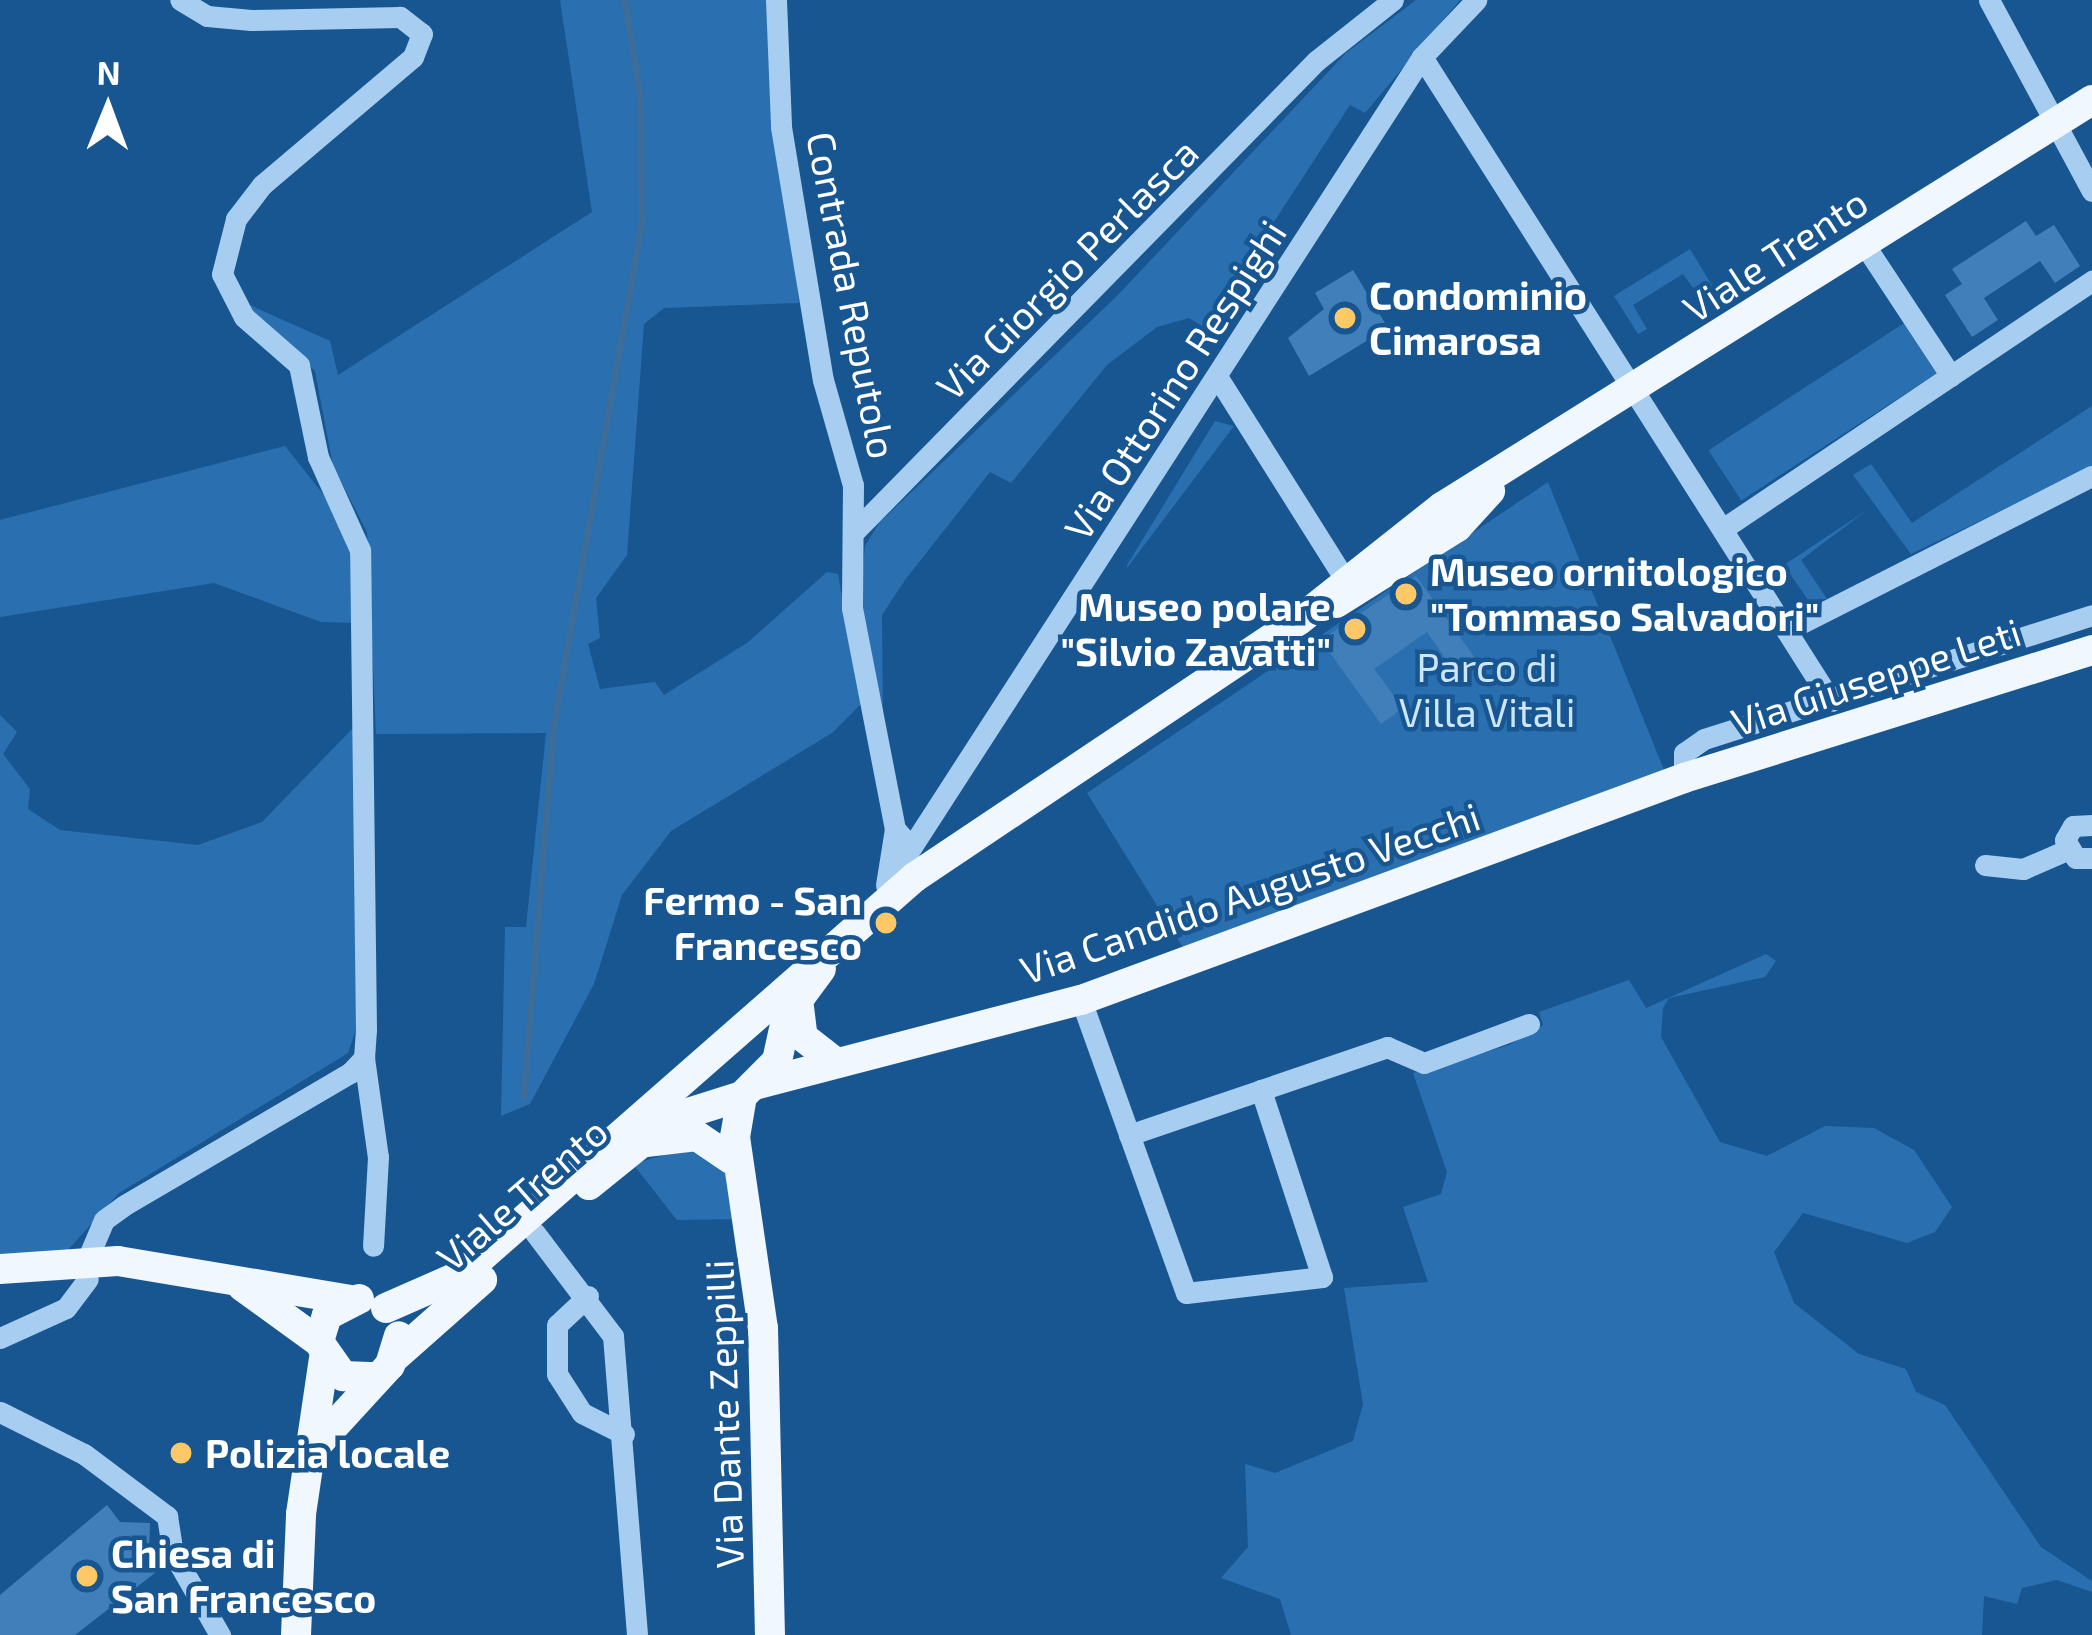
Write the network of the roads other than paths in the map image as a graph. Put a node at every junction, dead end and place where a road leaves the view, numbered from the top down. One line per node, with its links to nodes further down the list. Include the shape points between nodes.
1 (180, 0): 38 (street, via 207,16 251,20 400,17 422,34 413,57 262,185 236,218 222,274 244,317 299,365 318,457 353,525 366,726)
2 (776, 0): 18 (street, Contrada Reputolo, via 781,127 823,380 853,485)
3 (1393, 0): 18 (street, Via Giorgio Perlasca, via 1316,61)
4 (1475, 0): 6 (street, Via Ottorino Respighi)
5 (1989, 0): 8 (street)
6 (1422, 57): 14 (street, Via Ottorino Respighi); 15 (street)
7 (2092, 100): 8 (main road, Viale Trento)
8 (2055, 121): 9 (street); 11 (main road, Viale Trento)
9 (2083, 153): 10 (street)
10 (2092, 191)
11 (1864, 244): 13 (street); 15 (main road, Viale Trento)
12 (2092, 281): 13 (street)
13 (1951, 376): 17 (street)
14 (1220, 381): 19 (street); 28 (street, Via Ottorino Respighi)
15 (1638, 391): 17 (street); 19 (main road, Viale Trento, via 1502,478 1456,527)
16 (2092, 476): 21 (street)
17 (1727, 526): 21 (street)
18 (853, 533): 26 (street, via 852,608)
19 (1349, 586): 28 (main road, Viale Trento)
20 (2092, 615): 23 (street)
21 (1792, 628): 23 (street)
22 (2092, 650): 24 (main road, Via Giuseppe Leti)
23 (1832, 701): 24 (street, via 1691,745)
24 (1684, 778): 34 (main road, Via Candido Augusto Vecchi)
25 (2092, 823): 27 (street, via 2069,830)
26 (896, 829): 28 (street); 31 (street)
27 (2067, 850): 29 (street); 30 (street, via 2023,869)
28 (933, 852): 31 (street, Via Ottorino Respighi); 32 (main road, Viale Trento); 33 (main road, Viale Trento)
29 (2092, 858)
30 (1985, 865)
31 (886, 885): 32 (street, Via Ottorino Respighi)
32 (807, 962): 35 (main road, Viale Trento)
33 (798, 999): 37 (main road, Viale Trento); 40 (main road, via 803,1037)
34 (1081, 1000): 40 (main road, Via Candido Augusto Vecchi); 44 (street)
35 (741, 1020): 37 (main road); 39 (main road, Viale Trento)
36 (1529, 1024): 41 (street, via 1424,1063 1387,1046)
37 (780, 1037): 40 (main road); 42 (main road, Viale Trento)
38 (364, 1058): 49 (street, via 378,1156); 50 (street, via 336,1084 104,1220)
39 (696, 1060): 43 (main road); 55 (main road, Viale Trento, via 461,1275)
40 (835, 1062): 42 (main road, Via Candido Augusto Vecchi)
41 (1261, 1090): 44 (street); 44 (street, via 1322,1277 1186,1293)
42 (748, 1091): 43 (main road, Viale Trento); 47 (main road, Via Dante Zeppilli, via 735,1137)
43 (707, 1102): 45 (main road, Viale Trento); 46 (main road, Via Dante Zeppilli)
44 (1130, 1135)
45 (634, 1147): 46 (main road, via 697,1136); 48 (main road, Viale Trento)
46 (731, 1159): 47 (main road, Via Dante Zeppilli)
47 (746, 1191): 65 (main road, Via Dante Zeppilli, via 763,1328)
48 (535, 1232): 53 (street); 58 (main road, Viale Trento)
49 (373, 1246)
50 (88, 1270): 51 (main road); 52 (main road); 56 (street, via 66,1308)
51 (0, 1271)
52 (221, 1275): 54 (main road); 57 (main road)
53 (587, 1296): 60 (street, via 613,1336); 60 (street, via 557,1324 557,1374 582,1413)
54 (351, 1300): 55 (main road); 57 (main road, via 327,1315)
55 (386, 1309): 58 (main road, via 399,1330)
56 (0, 1338)
57 (322, 1350): 58 (main road, via 344,1376); 61 (main road)
58 (386, 1366): 61 (main road, Viale Trento)
59 (0, 1412): 62 (street, via 155,1504)
60 (624, 1434): 64 (street)
61 (310, 1452): 63 (main road)
62 (220, 1635)
63 (296, 1635)
64 (637, 1635)
65 (770, 1635)

